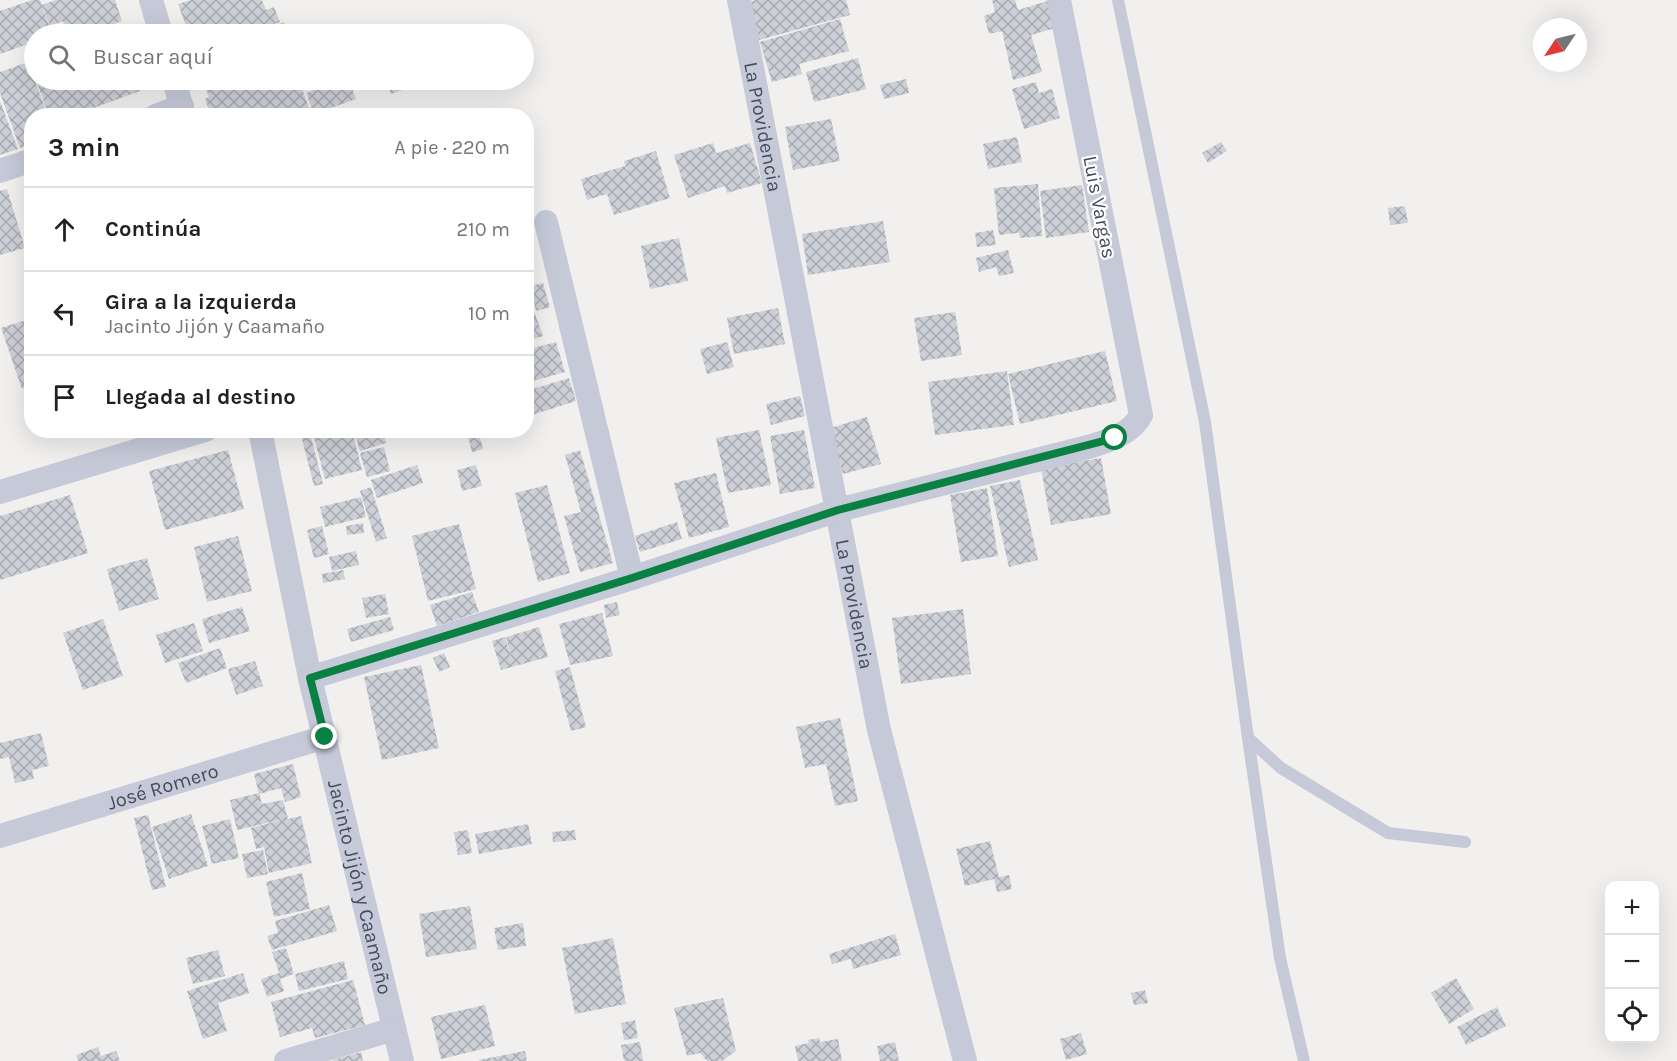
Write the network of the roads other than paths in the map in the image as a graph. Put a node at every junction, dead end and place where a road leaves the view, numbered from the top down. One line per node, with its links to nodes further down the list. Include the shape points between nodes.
1 (151, 0): 5 (street)
2 (739, 0): 14 (street, La Providencia)
3 (1059, 0): 14 (street, Luis Vargas, via 1142,415 1130,429 1092,446)
4 (1118, 0): 18 (lane, via 1205,422)
5 (158, 24)
6 (177, 90): 7 (street)
7 (182, 108)
8 (24, 163): 9 (street)
9 (0, 171)
10 (546, 222): 15 (street)
11 (179, 438): 13 (street)
12 (262, 438): 16 (street, Jacinto Jijón y Caamaño)
13 (0, 492)
14 (838, 510): 15 (street); 24 (street, La Providencia, via 879,730)
15 (632, 578): 16 (street)
16 (310, 678): 17 (street, Jacinto Jijón y Caamaño)
17 (325, 737): 19 (street, José Romero); 21 (street, Jacinto Jijón y Caamaño)
18 (1248, 738): 20 (lane, via 1281,768 1388,833); 25 (lane, via 1280,958)
19 (0, 836)
20 (1465, 842)
21 (394, 1029): 22 (street); 23 (street, Jacinto Jijón y Caamaño)
22 (286, 1061)
23 (402, 1061)
24 (965, 1061)
25 (1304, 1061)

